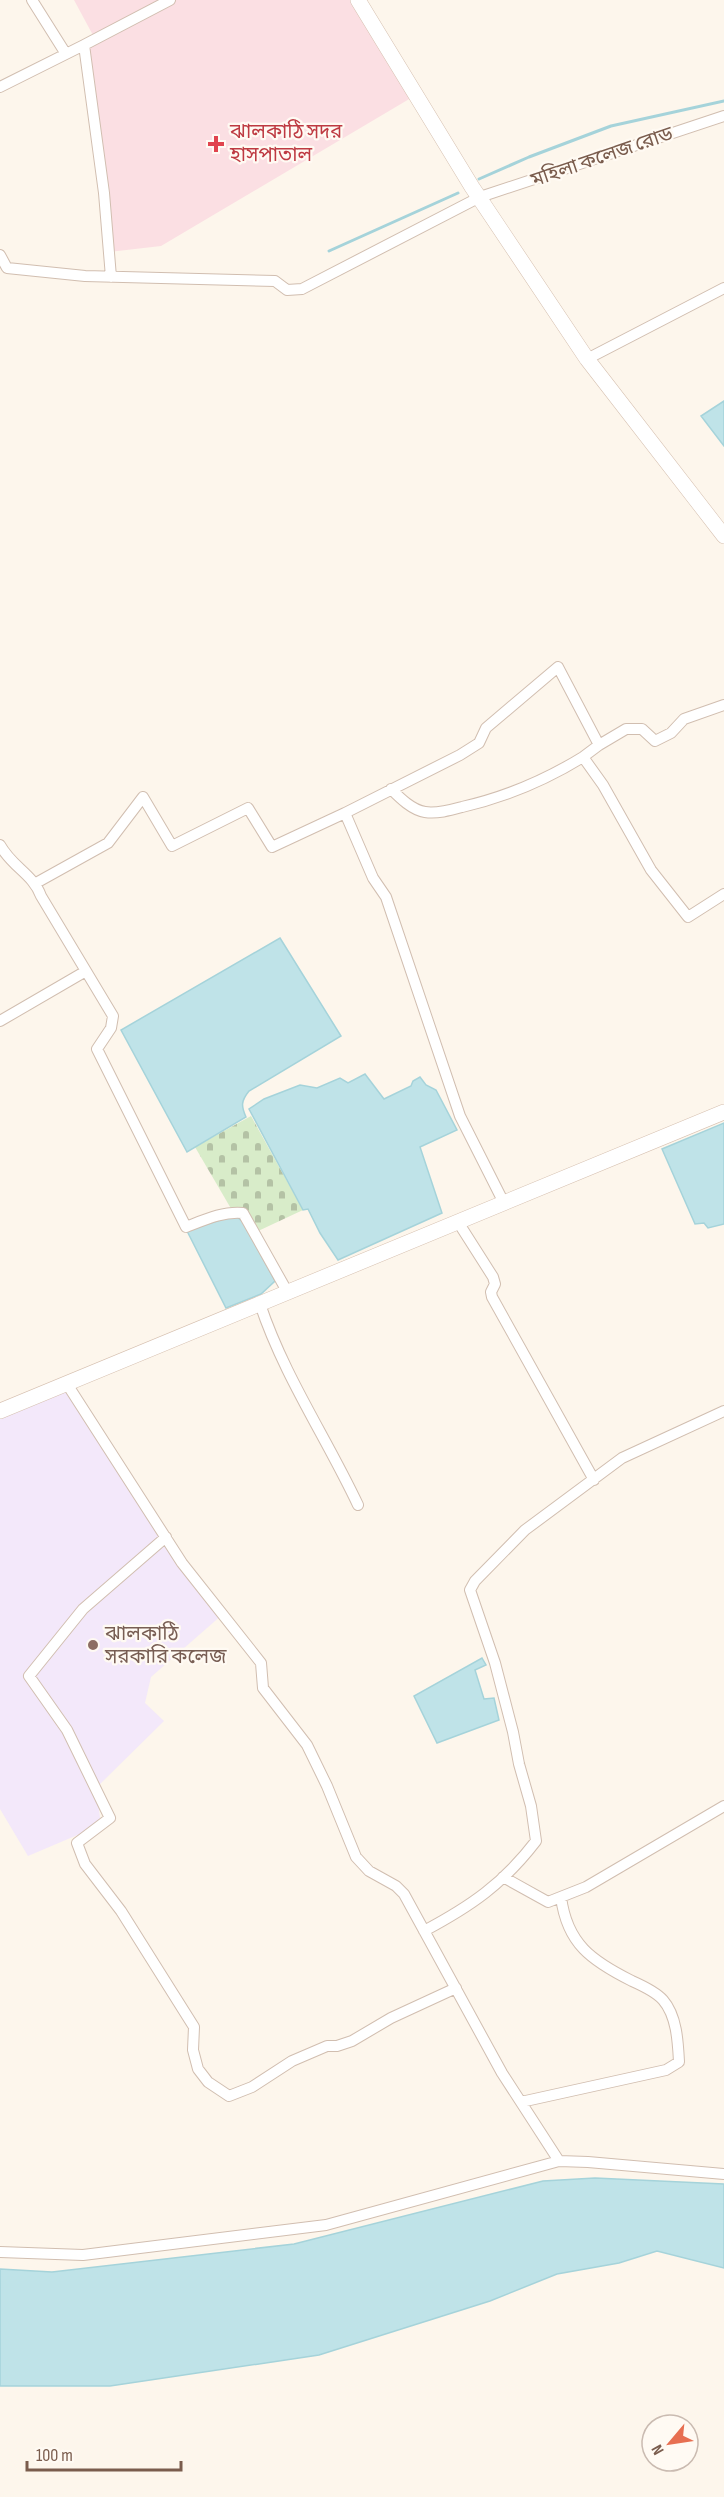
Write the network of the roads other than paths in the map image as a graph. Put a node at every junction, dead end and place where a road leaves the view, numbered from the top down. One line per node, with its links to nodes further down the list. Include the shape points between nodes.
1 (32, 0): 5 (street)
2 (170, 0): 4 (street)
3 (358, 0): 8 (main road)
4 (84, 45): 5 (street); 11 (street)
5 (66, 54): 6 (street)
6 (0, 87)
7 (724, 116): 8 (street, মহিলা কলেজ রোড)
8 (480, 197): 11 (street, মহিলা কলেজ রোড, via 302,289 287,290 275,281); 13 (main road)
9 (0, 255): 10 (street)
10 (4, 269): 11 (street, মহিলা কলেজ রোড)
11 (111, 277)
12 (724, 288): 13 (street)
13 (587, 359): 14 (main road)
14 (724, 536)
15 (724, 705): 16 (street, via 684,720 656,741 642,729 626,729)
16 (599, 745): 17 (street); 18 (street, via 558,667 486,728 479,743)
17 (583, 757): 18 (street, via 522,790 447,811 424,813); 22 (street, via 651,870 688,917)
18 (391, 789): 19 (street)
19 (345, 813): 21 (street, via 272,847 248,808 172,846 143,797 108,843); 26 (street, via 373,878 386,897 460,1116)
20 (0, 844): 21 (street, via 13,865)
21 (36, 884): 23 (street)
22 (724, 894)
23 (86, 971): 24 (street); 28 (street, via 113,1016 111,1028 97,1049 186,1227 220,1214 243,1213)
24 (0, 1022)
25 (724, 1112): 26 (main road)
26 (504, 1203): 27 (main road)
27 (458, 1222): 28 (main road); 33 (street, via 493,1277 492,1297)
28 (288, 1293): 29 (main road)
29 (260, 1304): 30 (main road); 34 (street, via 296,1389)
30 (67, 1384): 31 (main road); 35 (street)
31 (0, 1411)
32 (724, 1411): 33 (street, via 622,1458)
33 (594, 1480): 37 (street, via 525,1530 470,1590 513,1732 536,1841)
34 (358, 1504)
35 (166, 1536): 39 (street, via 182,1563 261,1663 263,1688 307,1744 356,1857 369,1871 404,1894); 40 (street, via 83,1609 29,1676 67,1730 110,1818 76,1843 194,2027 193,2050 198,2069 208,2082 229,2096 292,2061 327,2046 351,2042 391,2018)
36 (724, 1806): 38 (street, via 586,1887)
37 (503, 1877): 38 (street, via 548,1902); 39 (street, via 468,1907)
38 (561, 1897): 41 (street, via 571,1932 582,1950 663,2000 674,2020 679,2062 666,2070)
39 (424, 1931): 40 (street)
40 (456, 1988): 41 (street)
41 (521, 2102): 42 (street)
42 (559, 2161): 43 (street); 44 (street, via 326,2225 83,2255)
43 (724, 2174)
44 (0, 2252)

